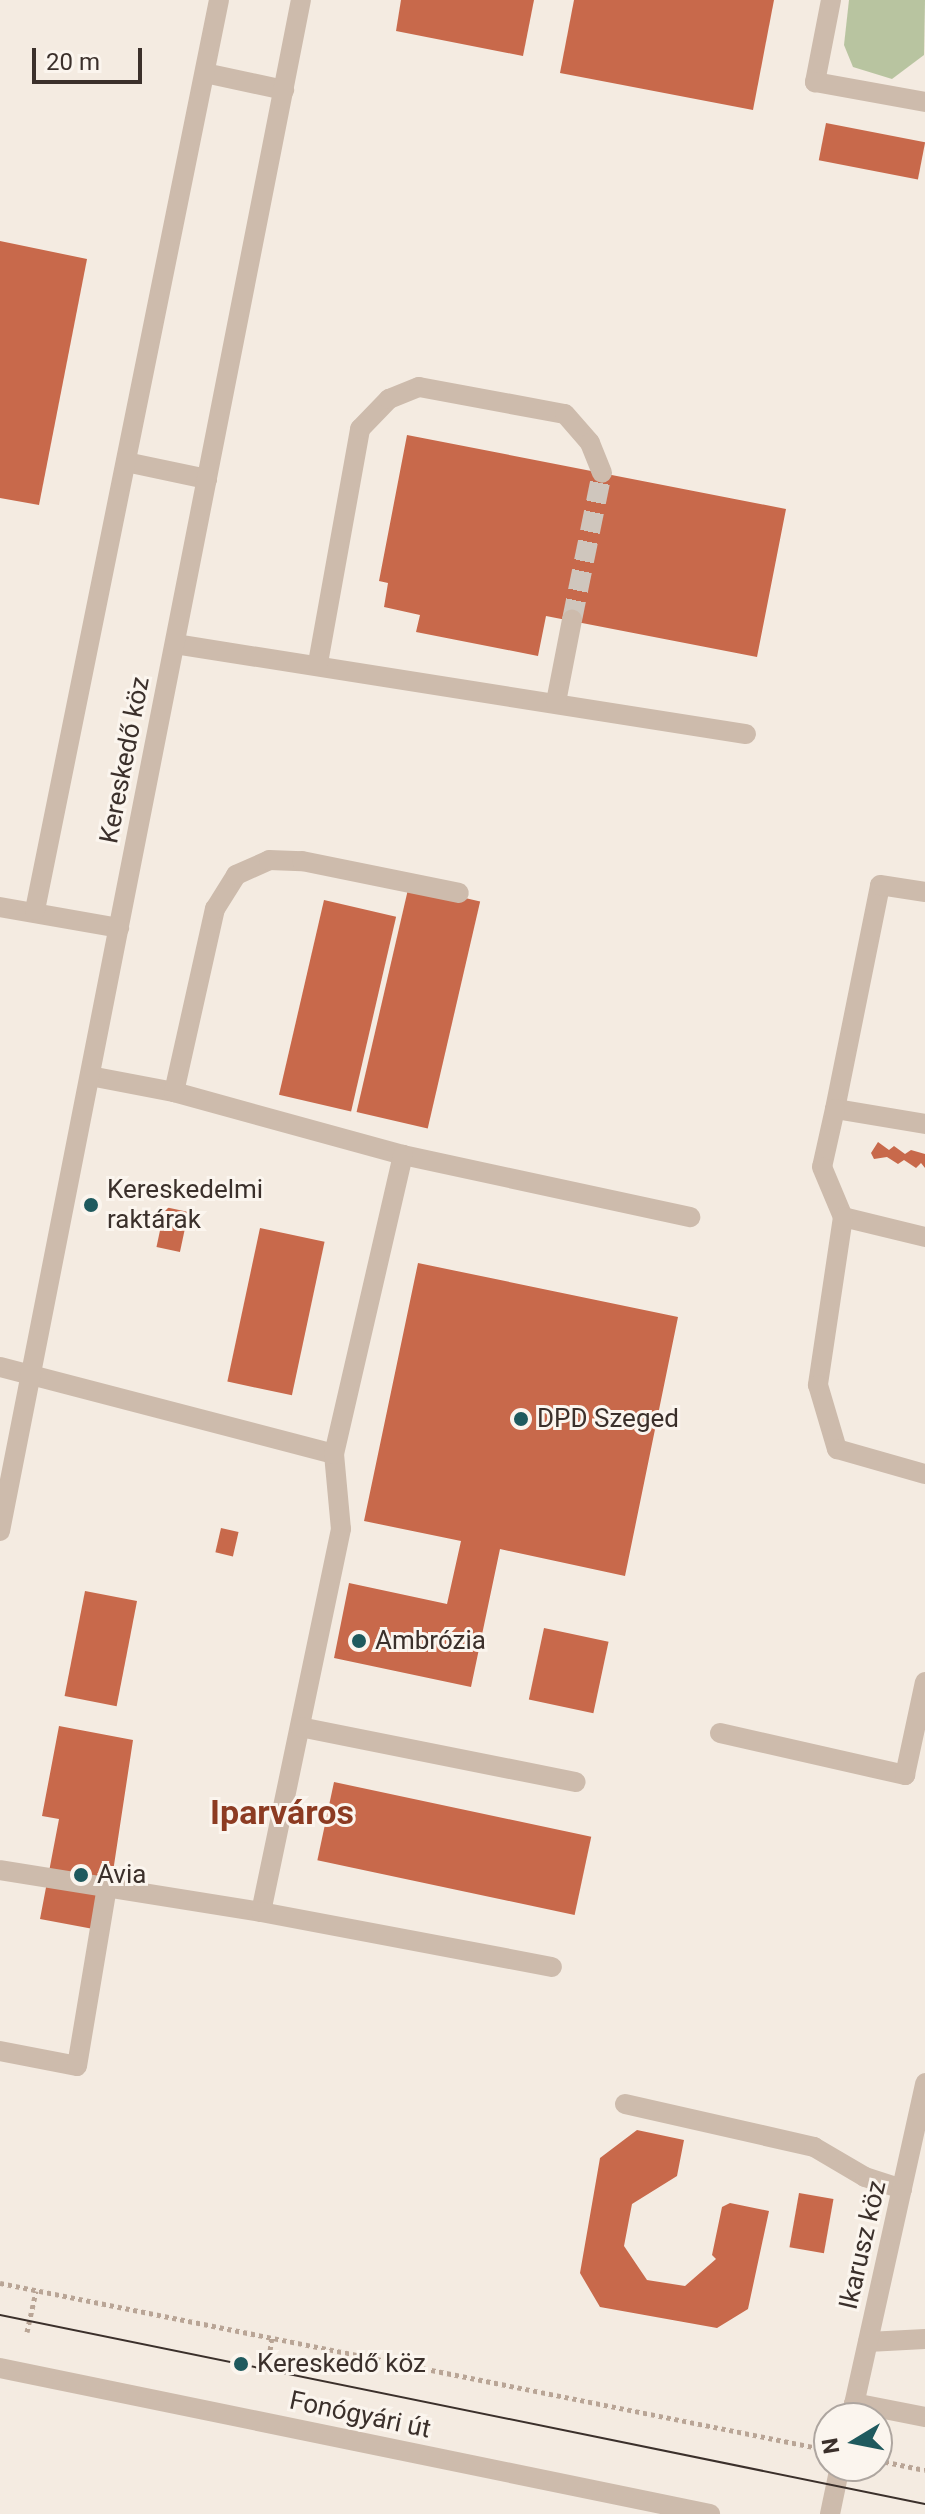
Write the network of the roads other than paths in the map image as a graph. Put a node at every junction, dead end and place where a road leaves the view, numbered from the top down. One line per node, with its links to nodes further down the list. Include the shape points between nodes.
1 (219, 0): 4 (street)
2 (301, 0): 5 (street, Kereskedő köz)
3 (831, 0): 6 (street, via 815,82)
4 (205, 73): 5 (street); 7 (street)
5 (284, 90): 9 (street, Kereskedő köz)
6 (925, 102)
7 (126, 462): 9 (street); 18 (street)
8 (602, 473): 12 (street, via 590,443 565,414 419,387 389,399 360,429)
9 (207, 479): 11 (street, Kereskedő köz)
10 (572, 620): 13 (street)
11 (175, 644): 12 (street); 19 (street, Kereskedő köz)
12 (318, 663): 13 (street)
13 (556, 702): 14 (street)
14 (746, 734)
15 (925, 892): 22 (street, via 880,885)
16 (459, 893): 21 (street, via 302,861 269,860 236,875 215,909)
17 (0, 907): 18 (street)
18 (35, 910): 19 (street)
19 (119, 928): 20 (street, Kereskedő köz)
20 (90, 1076): 21 (street); 29 (street, Kereskedő köz)
21 (174, 1092): 24 (street)
22 (835, 1109): 23 (street); 26 (street, via 822,1167)
23 (925, 1124)
24 (403, 1155): 25 (street); 30 (street)
25 (690, 1217)
26 (843, 1217): 27 (street); 31 (street, via 818,1385 837,1449)
27 (925, 1237)
28 (0, 1367): 29 (street)
29 (31, 1377): 30 (street); 32 (street, Kereskedő köz)
30 (334, 1454): 34 (street, via 341,1529)
31 (925, 1474)
32 (0, 1531)
33 (925, 1682): 35 (street, via 905,1775)
34 (300, 1727): 36 (street); 39 (street)
35 (720, 1733)
36 (576, 1782)
37 (0, 1870): 38 (street)
38 (107, 1886): 39 (street); 41 (street, via 77,2066)
39 (261, 1912): 40 (street)
40 (552, 1967)
41 (0, 2051)
42 (925, 2083): 44 (street, Ikarusz köz)
43 (625, 2104): 44 (street, via 814,2147 865,2177)
44 (902, 2189): 46 (street, Ikarusz köz)
45 (925, 2339): 46 (street)
46 (868, 2342): 48 (street, Ikarusz köz)
47 (0, 2368): 52 (street, Fonógyári út)
48 (855, 2402)
49 (893, 2414): 50 (street)
50 (925, 2417)
51 (837, 2482): 53 (street)
52 (710, 2514)
53 (830, 2514)

